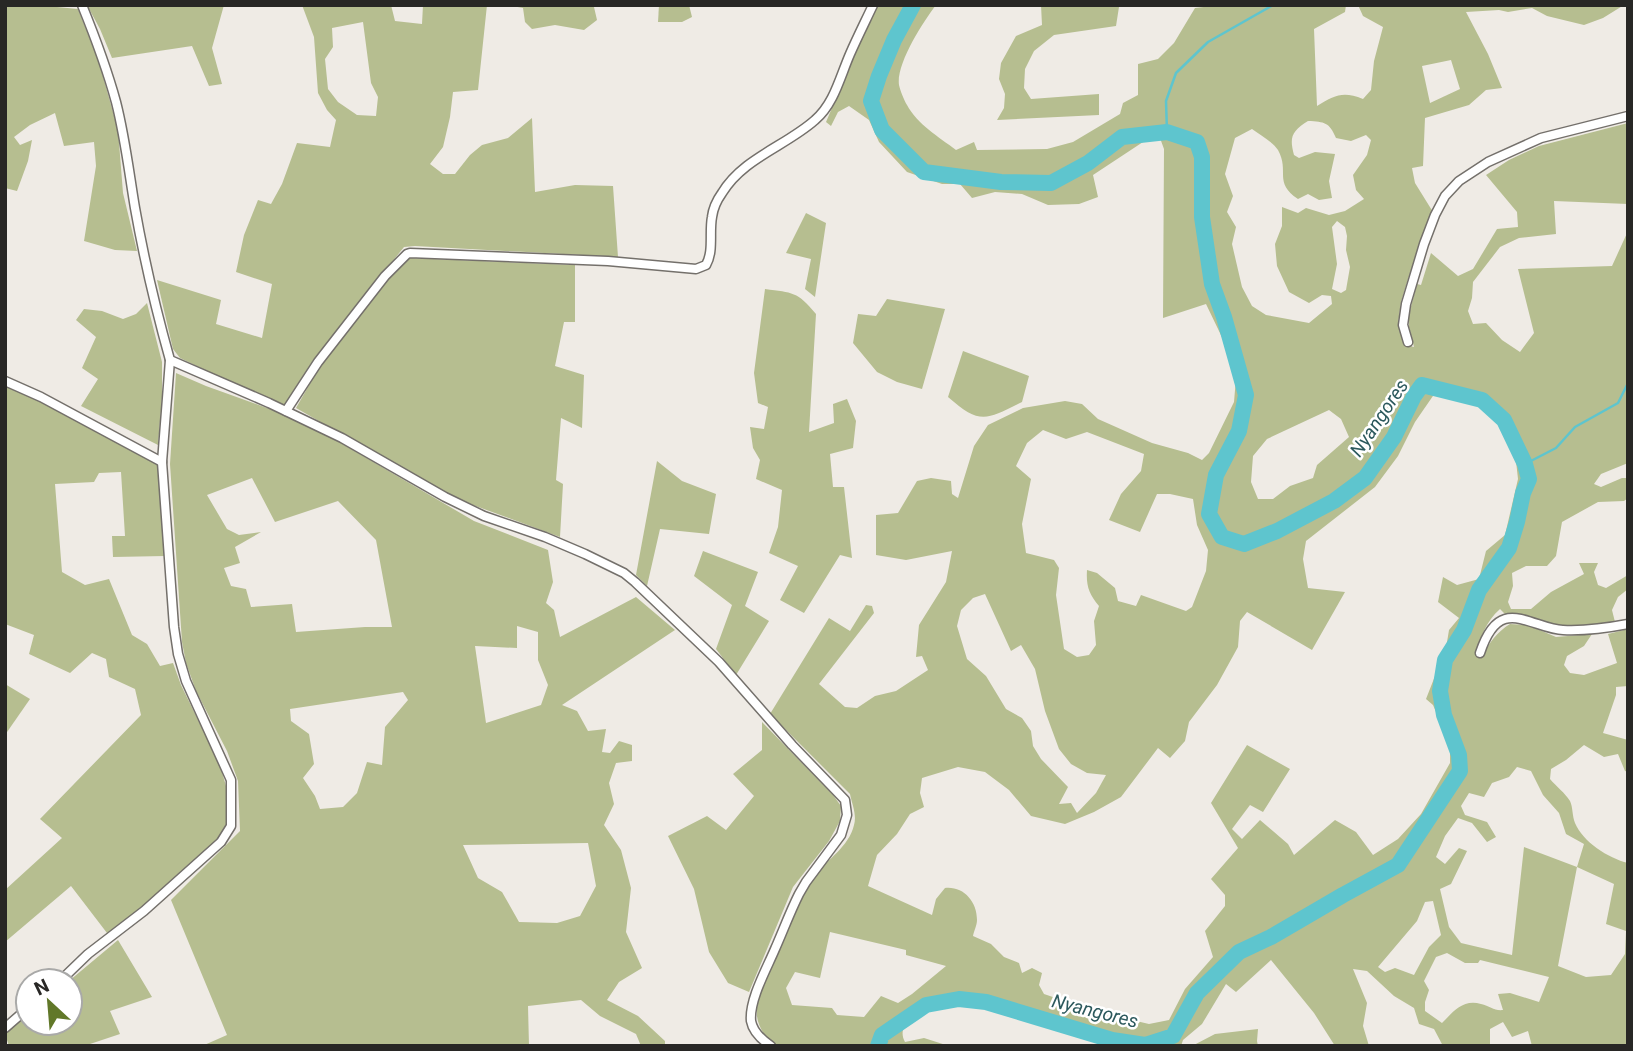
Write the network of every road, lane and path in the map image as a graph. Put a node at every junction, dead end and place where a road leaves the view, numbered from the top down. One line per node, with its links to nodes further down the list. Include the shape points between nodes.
1 (82, 5): 5 (street, via 116,100 144,254)
2 (873, 5): 7 (street, via 825,111 748,166 723,191 713,209 706,265 696,270 608,261 410,253 391,269 318,362)
3 (1628, 116): 4 (street, via 1541,138 1459,181 1445,196 1424,244 1406,304 1403,325)
4 (1408, 342)
5 (170, 360): 7 (street); 8 (street)
6 (5, 381): 8 (street)
7 (286, 411): 12 (street, via 465,507 624,573 719,662 845,800 847,815 841,835 799,894 752,1009 757,1034)
8 (162, 462): 11 (street, via 178,653 231,780 232,826 221,842 144,911)
9 (1628, 624): 10 (street, via 1562,630 1506,619 1496,624)
10 (1480, 653)
11 (75, 967)
12 (771, 1046)

